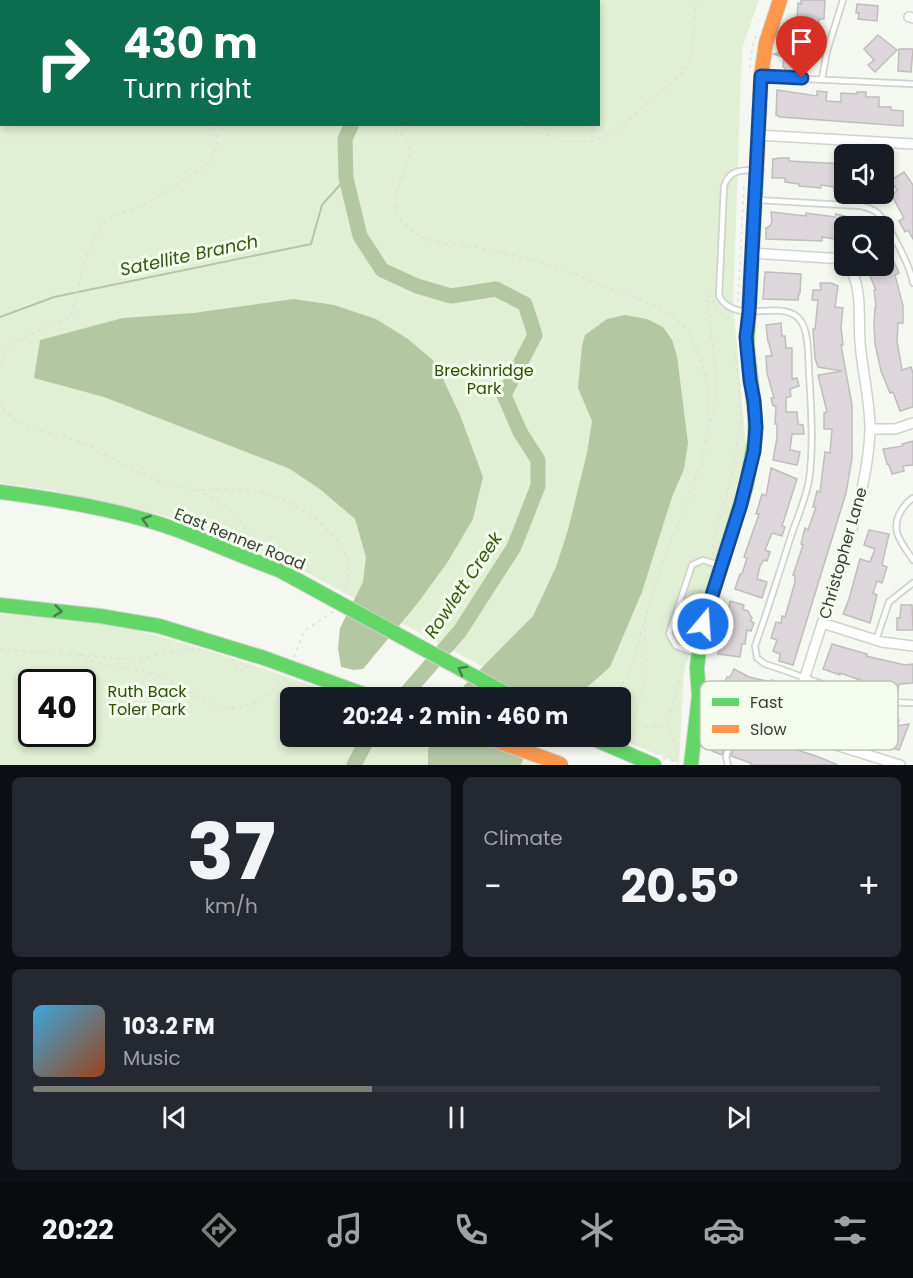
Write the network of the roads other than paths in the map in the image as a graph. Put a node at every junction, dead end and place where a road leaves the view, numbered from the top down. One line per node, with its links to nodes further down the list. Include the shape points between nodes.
1 (780, 0): 3 (main road)
2 (843, 0): 4 (lane)
3 (755, 73): 4 (lane); 6 (main road)
4 (822, 79): 5 (lane)
5 (913, 84)
6 (758, 135): 7 (street); 8 (main road)
7 (913, 144)
8 (750, 170): 9 (main road); 14 (lane, via 732,173 724,186 719,296 730,309)
9 (754, 200): 10 (main road); 13 (lane, via 861,206 875,212 903,256)
10 (752, 253): 11 (street); 14 (main road)
11 (834, 258)
12 (853, 276): 16 (street, Christopher Lane, via 859,291 860,346)
13 (913, 284)
14 (743, 311): 20 (main road, via 754,401 754,451); 27 (lane, via 796,315 807,344 812,454 808,483 755,646 757,658 765,664)
15 (913, 423): 16 (street, via 895,429)
16 (870, 429): 23 (street, Christopher Lane, via 860,500)
17 (0, 492): 31 (main road, East Renner Road, one-way to 17, bridge, via 281,565 110,510)
18 (913, 498): 19 (lane, via 897,517 896,533)
19 (913, 560)
20 (717, 564): 26 (main road); 26 (lane, via 697,562 689,570 669,634 676,646)
21 (913, 583): 24 (lane, via 889,602)
22 (0, 605): 30 (main road, one-way to 30, bridge, via 160,626)
23 (822, 623): 24 (street); 27 (street, Christopher Lane)
24 (876, 640): 25 (street)
25 (913, 646)
26 (692, 652): 32 (main road)
27 (805, 677): 28 (street, Christopher Lane); 29 (lane)
28 (804, 681)
29 (817, 681)
30 (344, 687)
31 (495, 687)
32 (698, 705): 39 (main road)
33 (513, 747): 37 (main road, bridge)
34 (611, 747): 38 (main road)
35 (728, 750): 40 (lane)
36 (852, 750): 41 (street)
37 (562, 765)
38 (654, 765)
39 (691, 765)
40 (728, 765)
41 (900, 765)

